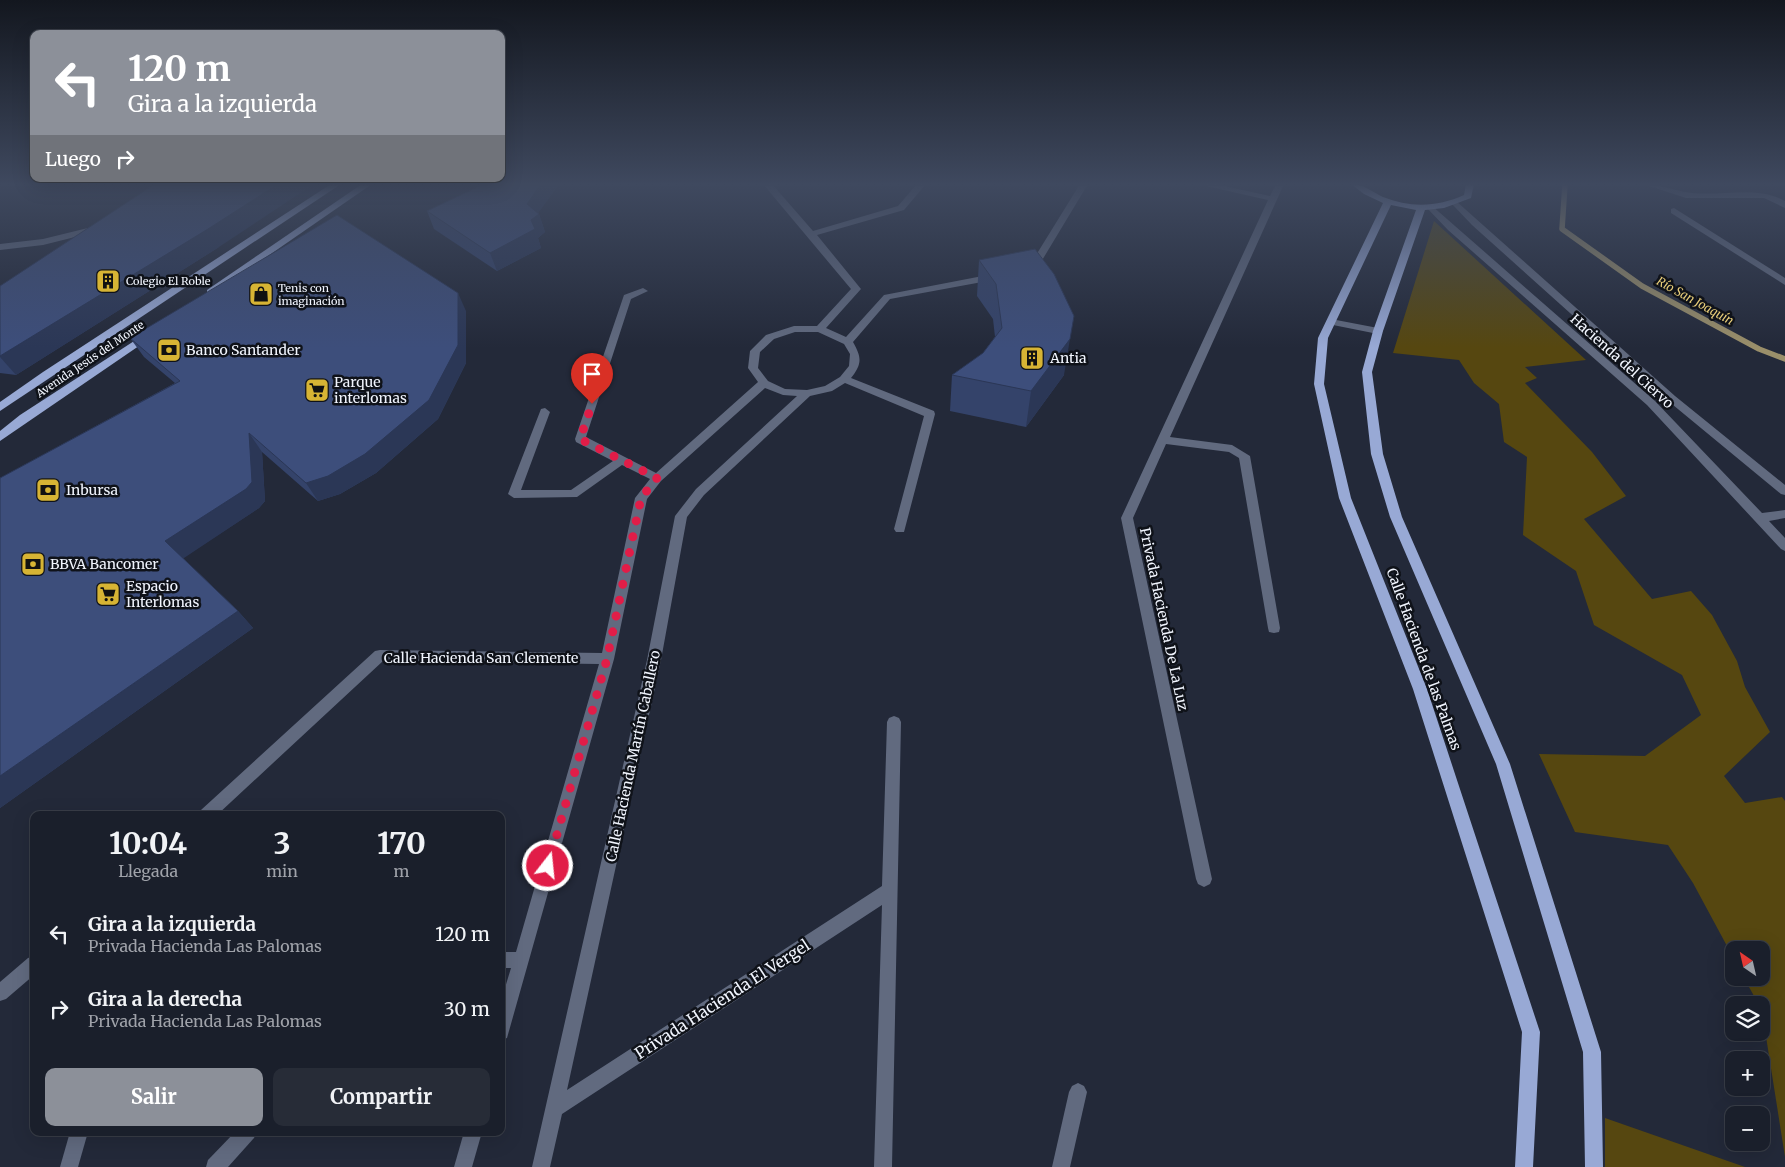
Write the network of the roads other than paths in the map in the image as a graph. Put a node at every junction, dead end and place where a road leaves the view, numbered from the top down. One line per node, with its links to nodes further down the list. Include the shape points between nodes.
1 (57, 238): 12 (street)
2 (254, 238): 26 (main road, Avenida Jesús del Monte)
3 (289, 238): 17 (main road)
4 (815, 238): 19 (street, via 856,289)
5 (1050, 238): 13 (street, via 1036,262)
6 (1256, 238): 29 (street, Privada Hacienda De La Luz)
7 (1371, 238): 18 (main road, Calle Hacienda de las Palmas)
8 (1414, 238): 21 (main road, Calle Hacienda de las Palmas)
9 (1463, 238): 34 (street, Hacienda del Ciervo, via 1651,403)
10 (1492, 238): 32 (street, Hacienda del Ciervo, via 1671,398)
11 (1718, 238): 15 (street)
12 (0, 248)
13 (1017, 272)
14 (1000, 276): 22 (street, via 887,297)
15 (1785, 282)
16 (644, 291): 30 (street, via 627,297 580,439)
17 (202, 298)
18 (1331, 322): 21 (street); 59 (main road, Calle Hacienda de las Palmas, via 1323,338 1319,384 1345,498 1420,689 1531,1032)
19 (820, 329): 22 (street); 24 (street, via 794,329 770,337 755,351 753,368)
20 (155, 330): 28 (main road, Avenida Jesús del Monte)
21 (1378, 331): 60 (main road, Calle Hacienda de las Palmas, via 1367,372 1377,454 1396,517 1503,764 1592,1052)
22 (848, 342): 23 (street, via 855,354 854,367)
23 (844, 379): 25 (street, via 828,389); 35 (street, via 930,414)
24 (764, 383): 25 (street, via 783,392); 31 (street)
25 (807, 393): 49 (street, Calle Hacienda Martín Caballero, via 700,492 681,516 654,660)
26 (0, 407)
27 (545, 412): 30 (street, via 514,494 573,494)
28 (0, 437)
29 (1163, 440): 37 (street, via 1232,449 1244,456); 41 (street, Privada Hacienda De La Luz, via 1127,518)
30 (622, 460): 31 (street)
31 (657, 478): 38 (street, via 641,498)
32 (1785, 491)
33 (1785, 514): 34 (street)
34 (1760, 518): 36 (street, Hacienda del Ciervo)
35 (900, 530)
36 (1785, 546)
37 (1274, 628)
38 (607, 659): 40 (street, Calle Hacienda San Clemente, via 380,655); 44 (street)
39 (894, 722): 42 (street)
40 (210, 811)
41 (1204, 879)
42 (890, 890): 49 (street, Privada Hacienda El Vergel); 57 (street)
43 (505, 960): 44 (street)
44 (522, 960): 47 (street)
45 (30, 967): 46 (street)
46 (0, 993)
47 (505, 1018)
48 (1078, 1092): 58 (street)
49 (555, 1108): 56 (street, Calle Hacienda Martín Caballero)
50 (78, 1136): 53 (street)
51 (244, 1136): 54 (street)
52 (471, 1136): 55 (street)
53 (68, 1167)
54 (215, 1167)
55 (463, 1167)
56 (541, 1167)
57 (883, 1167)
58 (1061, 1167)
59 (1524, 1167)
60 (1594, 1167)

